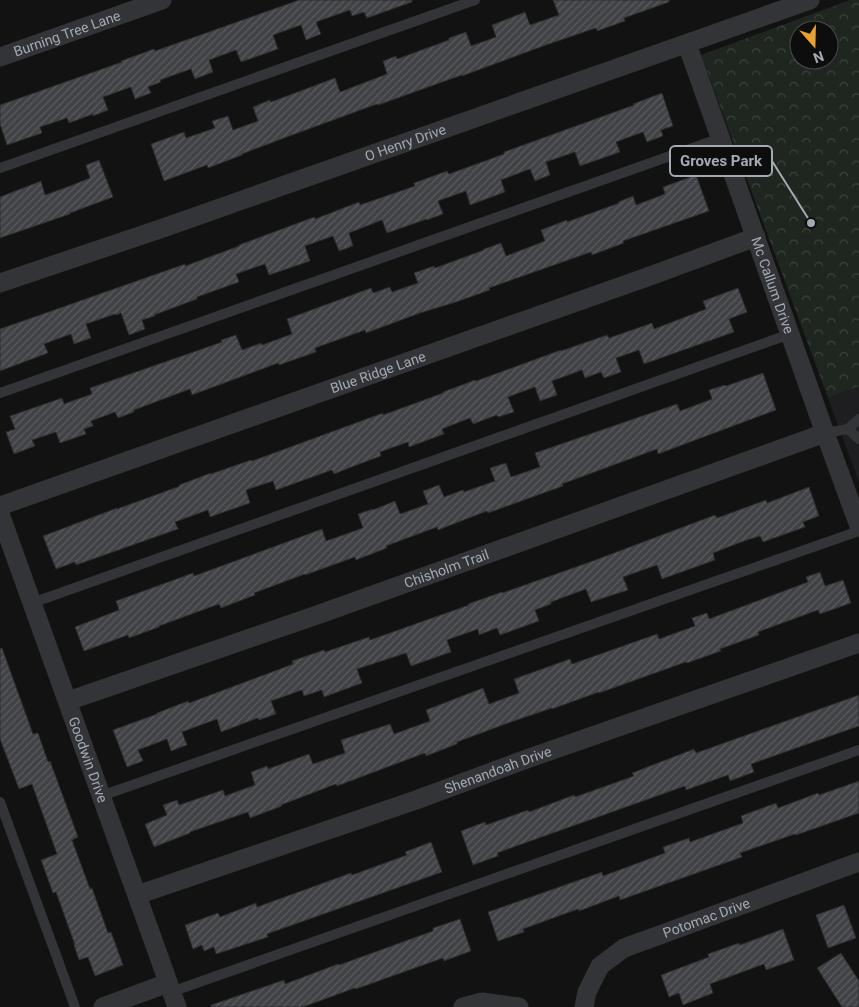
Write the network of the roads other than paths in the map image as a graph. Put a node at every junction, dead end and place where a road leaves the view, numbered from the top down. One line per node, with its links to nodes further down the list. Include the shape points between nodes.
1 (162, 0): 5 (street, Burning Tree Lane)
2 (475, 0): 7 (lane)
3 (810, 0): 4 (street, O Henry Drive)
4 (687, 44): 6 (street, Mc Callum Drive); 9 (street, O Henry Drive)
5 (0, 57)
6 (721, 138): 8 (street, Mc Callum Drive); 11 (lane)
7 (0, 168)
8 (756, 237): 10 (street, Mc Callum Drive); 16 (street, Blue Ridge Lane)
9 (0, 282)
10 (790, 334): 14 (street, Mc Callum Drive); 20 (lane)
11 (0, 393)
12 (859, 419): 13 (lane)
13 (848, 429): 14 (lane); 15 (lane)
14 (825, 433): 18 (street, Mc Callum Drive); 22 (street, Chisholm Trail)
15 (859, 439)
16 (0, 506)
17 (0, 514): 20 (street, Goodwin Drive)
18 (859, 526)
19 (859, 532): 24 (lane)
20 (32, 603): 22 (street, Goodwin Drive)
21 (859, 643): 27 (street, Shenandoah Drive)
22 (68, 701): 24 (street, Goodwin Drive)
23 (859, 750): 28 (lane)
24 (102, 796): 27 (street, Goodwin Drive)
25 (0, 802): 29 (lane)
26 (859, 862): 33 (street, Potomac Drive, via 624,948 600,966 587,992)
27 (137, 895): 28 (street, Goodwin Drive)
28 (172, 994): 30 (street)
29 (75, 1007)
30 (103, 1007)
31 (463, 1007): 32 (street, via 482,1002)
32 (520, 1007)
33 (584, 1007)

